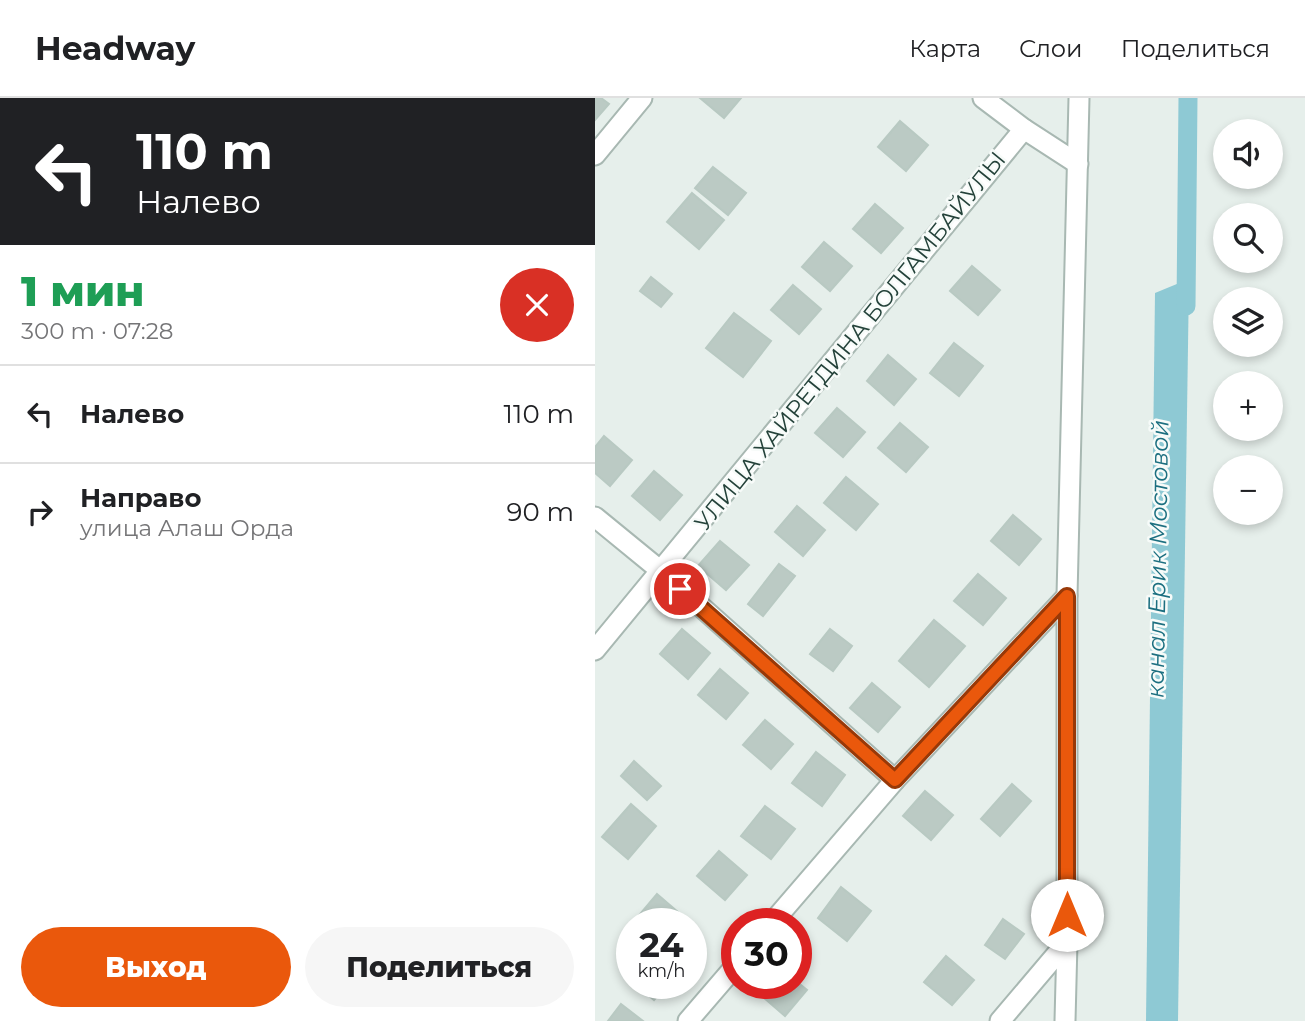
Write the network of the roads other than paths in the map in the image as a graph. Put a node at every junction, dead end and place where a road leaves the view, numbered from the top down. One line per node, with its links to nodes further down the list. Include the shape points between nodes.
1 (642, 98): 5 (street)
2 (983, 98): 4 (street)
3 (1079, 98): 6 (street)
4 (1024, 129): 6 (street); 8 (street, УЛИЦА ХАЙРЕТДИНА БОЛГАМБАЙУЛЫ)
5 (595, 155)
6 (1078, 164): 9 (street)
7 (595, 517): 8 (street)
8 (661, 571): 10 (street, УЛИЦА ХАЙРЕТДИНА БОЛГАМБАЙУЛЫ); 11 (street)
9 (1067, 596): 11 (street); 13 (street)
10 (595, 650)
11 (895, 780): 12 (street)
12 (785, 908)
13 (1067, 942): 16 (street); 17 (street)
14 (721, 983): 15 (street)
15 (688, 1021)
16 (1000, 1021)
17 (1065, 1021)

